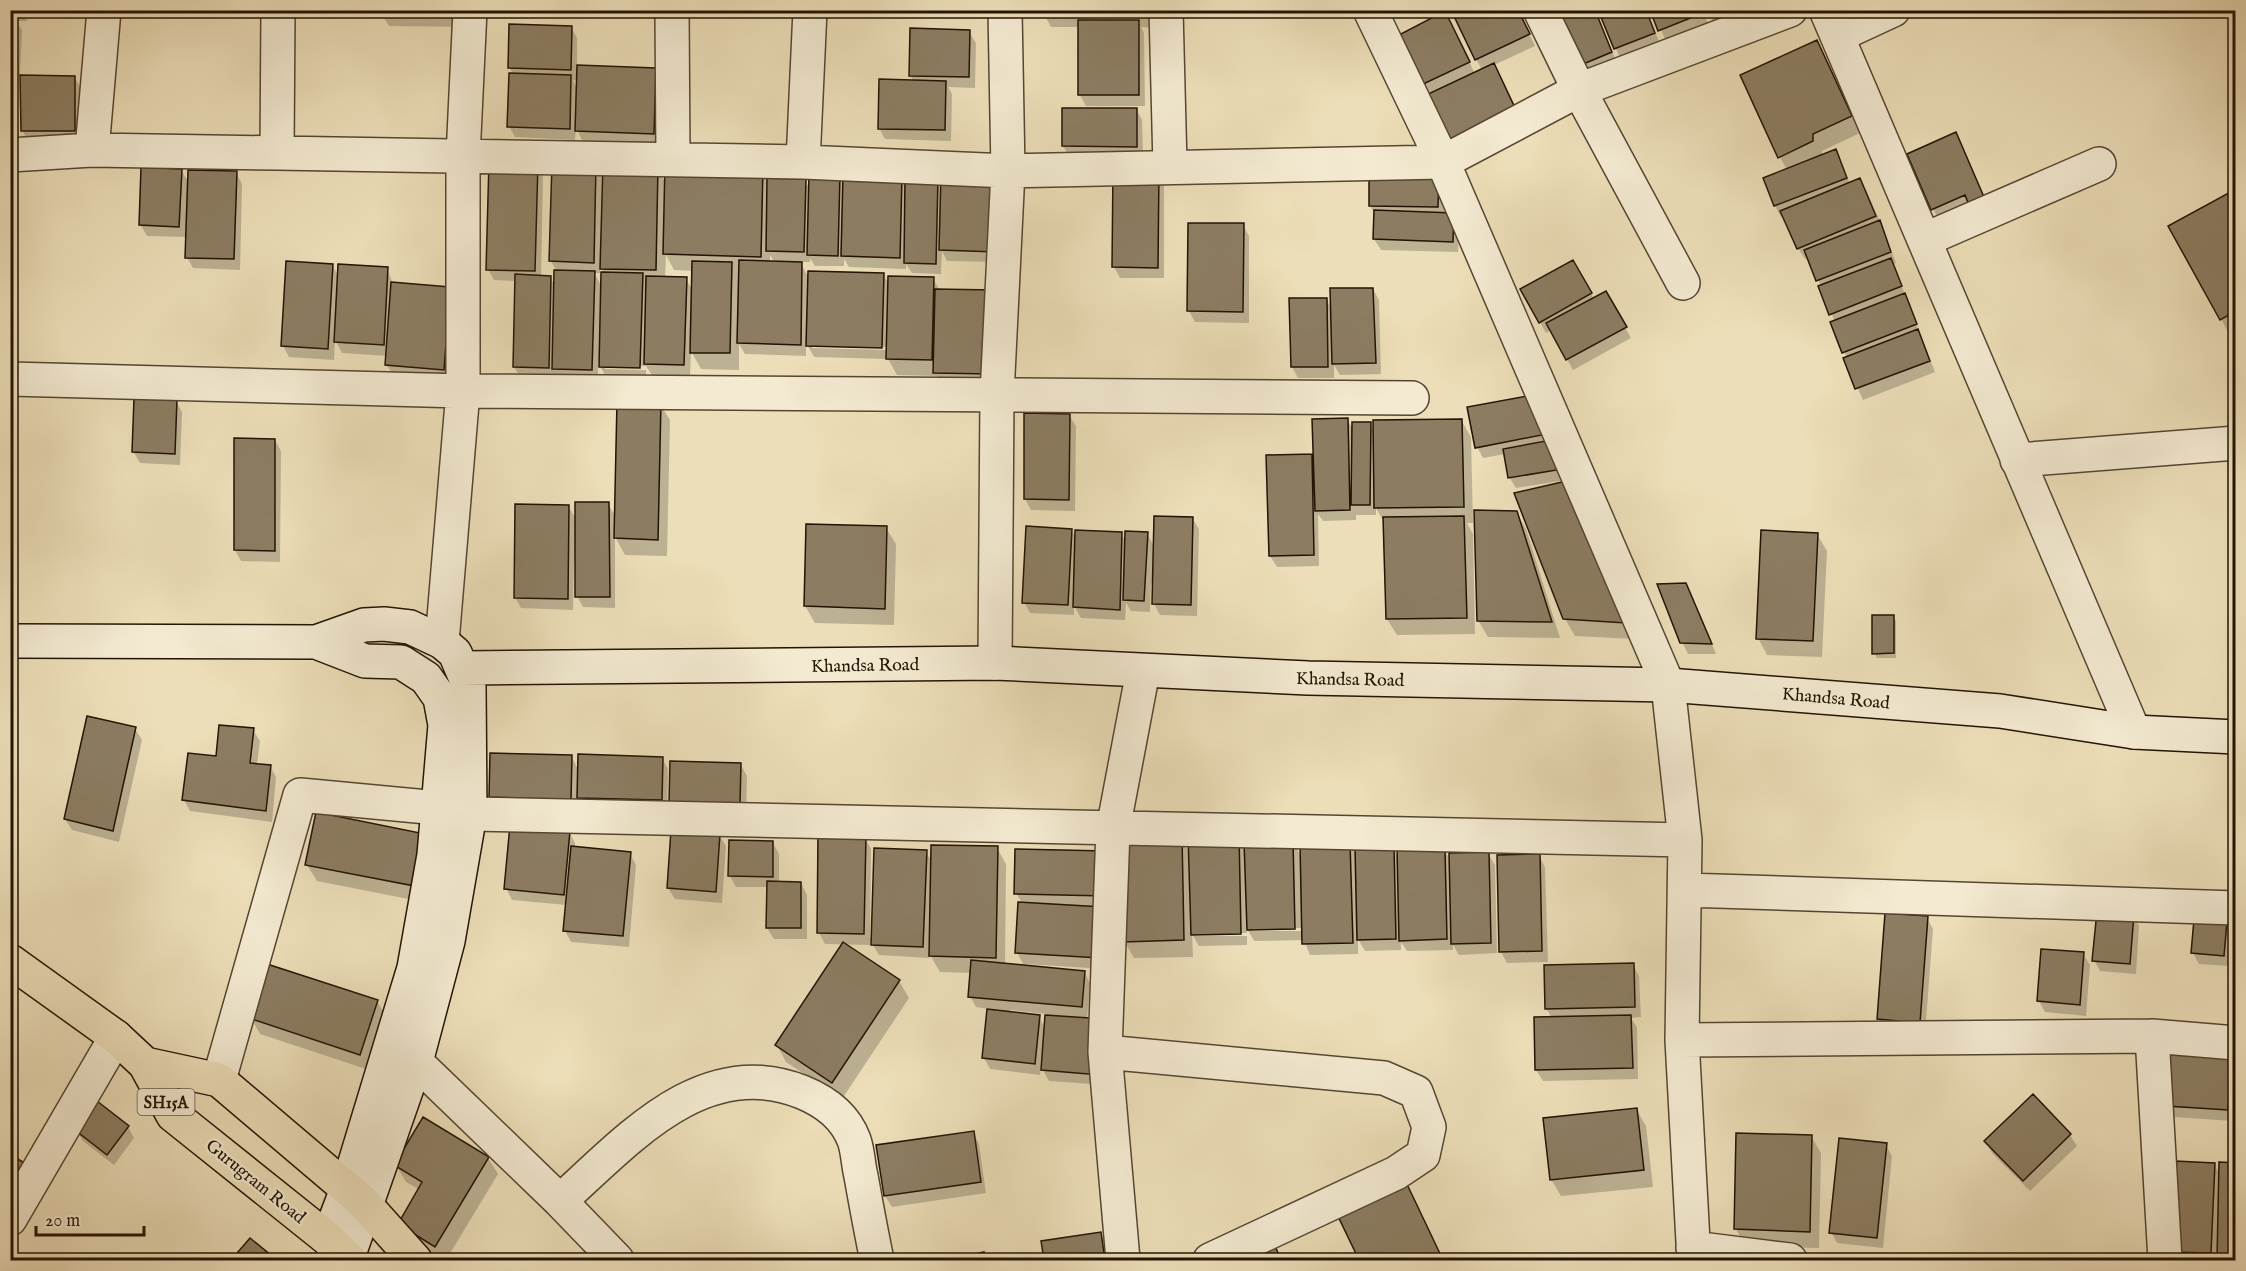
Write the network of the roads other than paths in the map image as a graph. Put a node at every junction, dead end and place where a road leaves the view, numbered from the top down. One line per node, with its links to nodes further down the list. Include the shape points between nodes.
1 (104, 10): 14 (street)
2 (278, 10): 15 (street)
3 (470, 10): 17 (street)
4 (672, 10): 18 (street)
5 (810, 10): 19 (street)
6 (1005, 10): 23 (street)
7 (1166, 10): 22 (street)
8 (1370, 10): 20 (street)
9 (1540, 10): 13 (street)
10 (1790, 10): 13 (street)
11 (1893, 10): 12 (street)
12 (1831, 23): 24 (street)
13 (1579, 90): 20 (street); 25 (street)
14 (92, 150): 15 (street); 16 (street)
15 (277, 153): 17 (street)
16 (10, 155)
17 (463, 157): 18 (street); 27 (street)
18 (673, 159): 19 (street)
19 (803, 162): 23 (street)
20 (1443, 162): 22 (street); 38 (street)
21 (2099, 164): 24 (street)
22 (1170, 166): 23 (street)
23 (1008, 171): 28 (street)
24 (1924, 240): 31 (street)
25 (1683, 283)
26 (10, 379): 27 (street)
27 (463, 391): 28 (street); 34 (street)
28 (997, 395): 29 (street); 35 (street)
29 (1412, 398)
30 (2235, 443): 31 (street)
31 (2018, 460): 39 (street)
32 (10, 641): 33 (street)
33 (316, 642): 34 (street, via 364,625 384,624 410,627); 41 (street, via 365,661 400,662 426,678 440,698 445,725)
34 (442, 642): 36 (street, via 455,653)
35 (995, 663): 36 (street, Khandsa Road); 37 (street, Khandsa Road)
36 (463, 668): 42 (street, via 469,686)
37 (1143, 671): 38 (street, Khandsa Road); 43 (street)
38 (1668, 685): 39 (street, Khandsa Road, via 2000,711); 44 (street)
39 (2134, 732): 40 (street, Khandsa Road)
40 (2235, 737)
41 (438, 808): 42 (street); 55 (street, via 300,795); 56 (street, via 434,855 414,968)
42 (470, 814): 43 (street); 53 (street, via 447,941)
43 (1113, 829): 44 (street); 52 (street)
44 (1685, 840): 45 (street)
45 (1685, 890): 46 (street); 50 (street)
46 (2235, 908)
47 (10, 961): 49 (main road, Gurugram Road / SH15A)
48 (2152, 1036): 50 (street); 51 (street); 67 (street)
49 (116, 1037): 54 (main road, Gurugram Road / SH15A); 58 (street)
50 (1682, 1040): 60 (street)
51 (2235, 1043)
52 (1105, 1052): 64 (street); 65 (street, via 1384,1078 1416,1092 1429,1127 1423,1155 1396,1173)
53 (416, 1062): 56 (street); 57 (street)
54 (145, 1064): 55 (main road, SH15A); 59 (main road, Gurugram Road / SH15A, via 173,1115)
55 (219, 1080): 56 (main road, SH15A)
56 (356, 1196): 59 (street); 61 (main road, SH15A)
57 (560, 1201): 62 (street); 63 (street, via 658,1114 705,1089 753,1082 790,1087 818,1098 839,1115 854,1140)
58 (10, 1219)
59 (342, 1252)
60 (1694, 1254): 66 (street)
61 (415, 1260)
62 (617, 1260)
63 (877, 1260)
64 (1123, 1260)
65 (1210, 1260)
66 (1790, 1260)
67 (2164, 1260)

